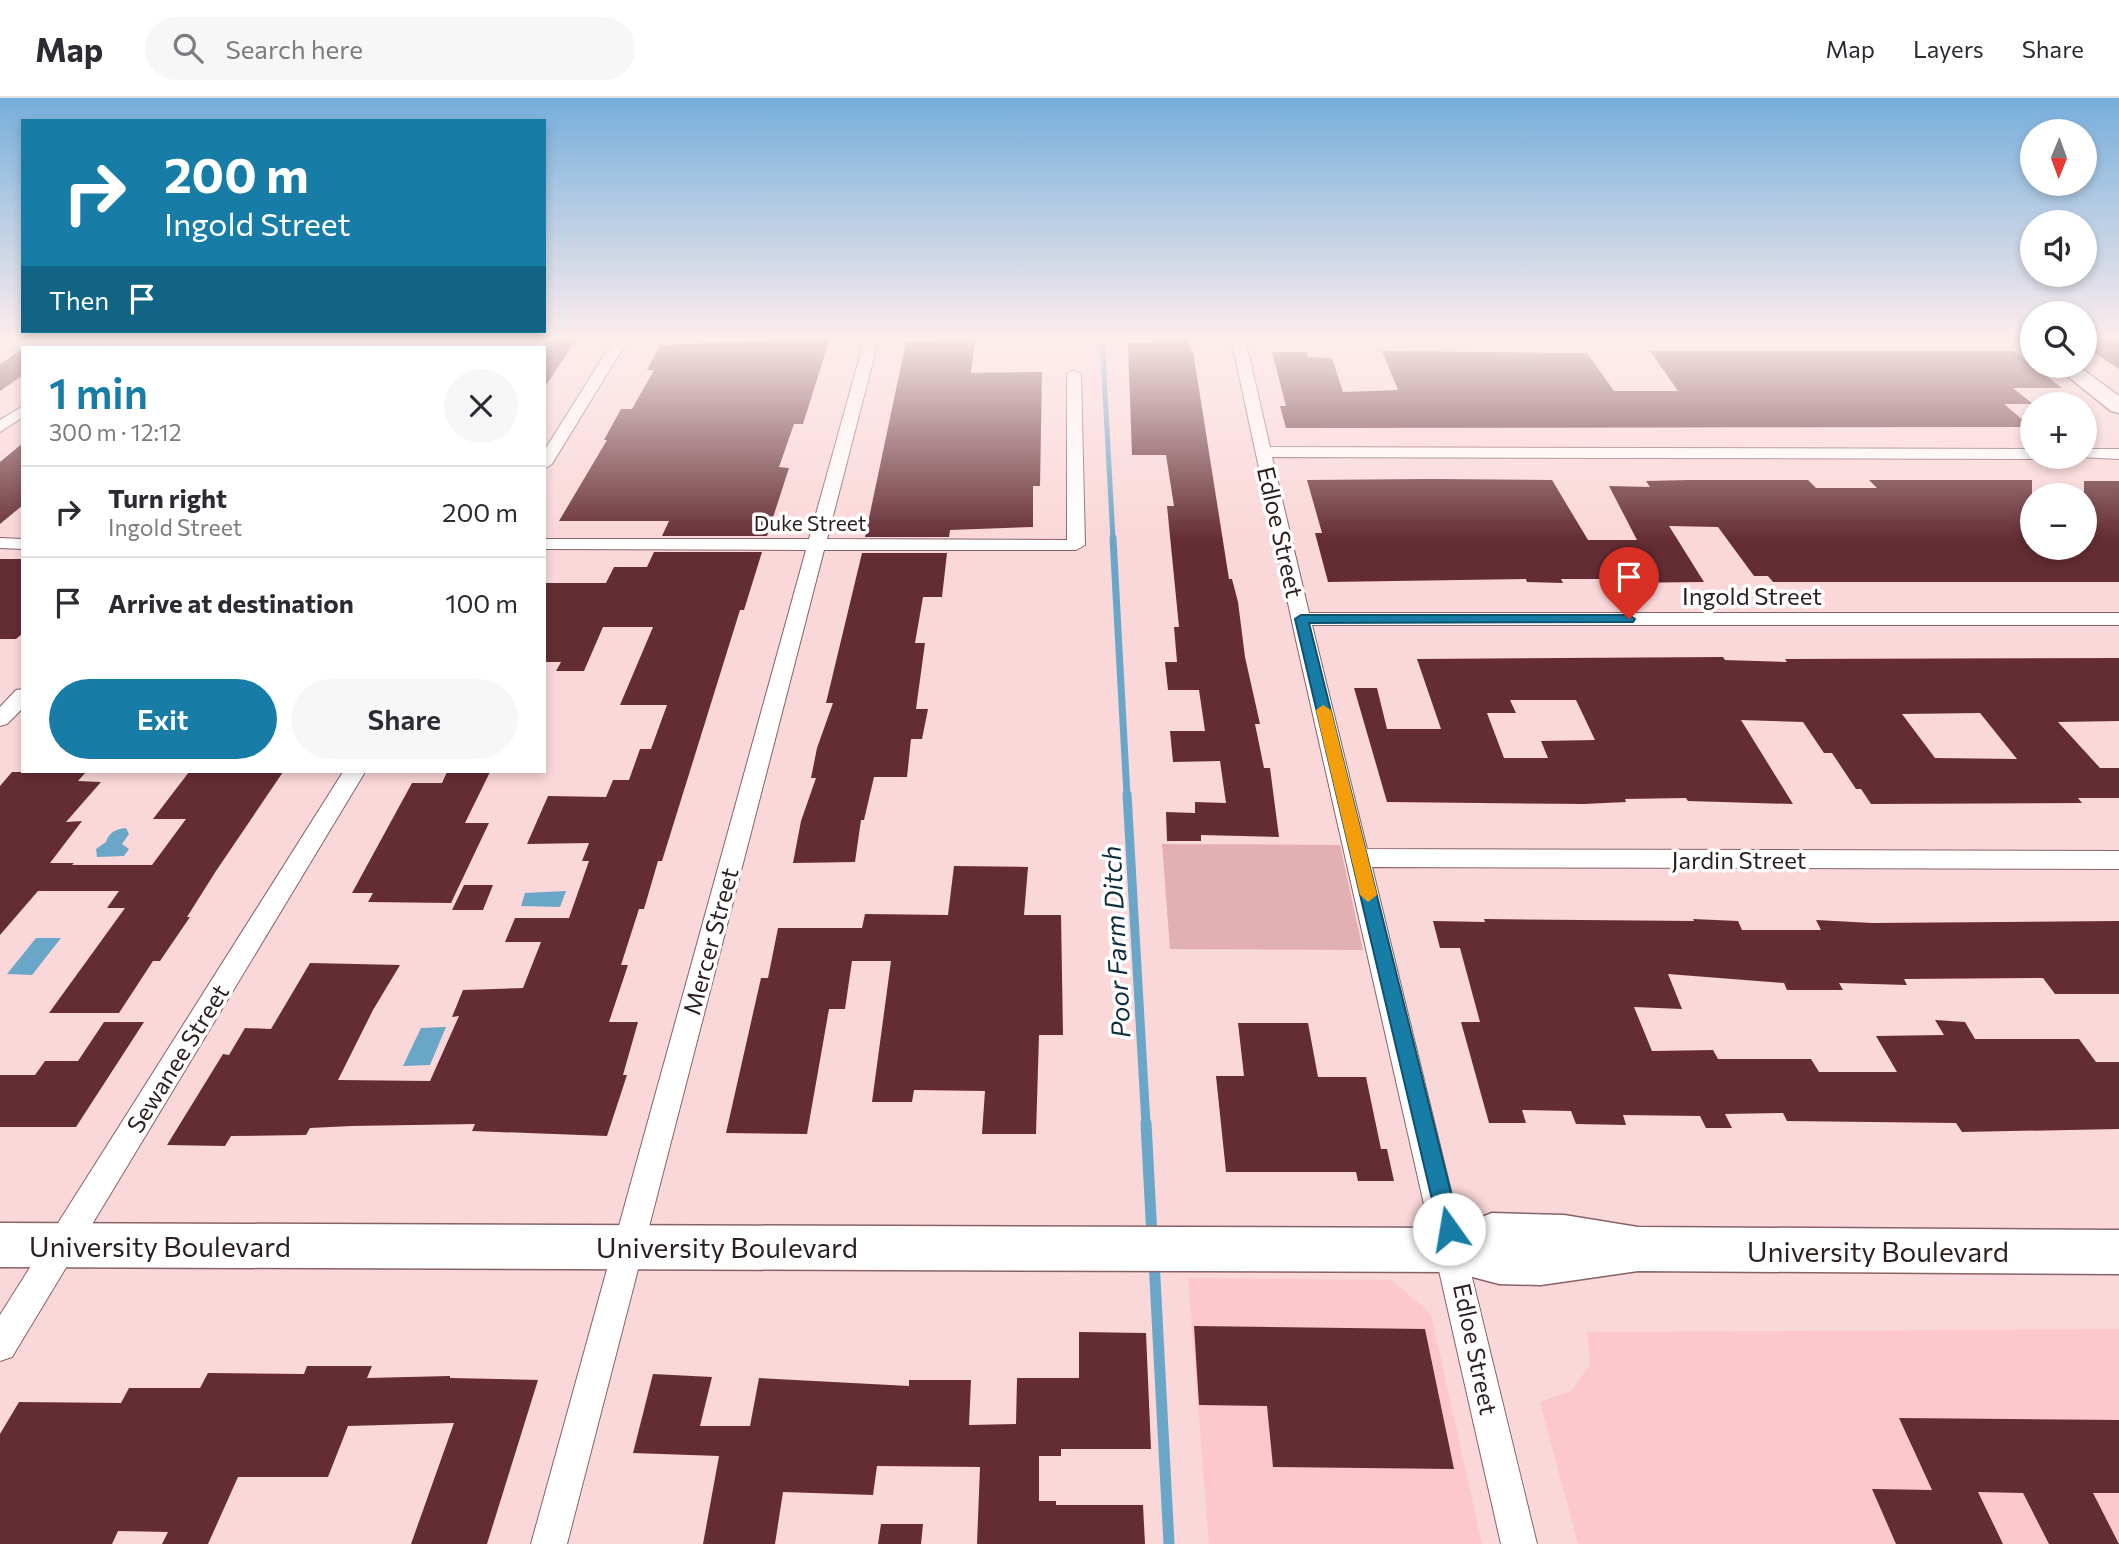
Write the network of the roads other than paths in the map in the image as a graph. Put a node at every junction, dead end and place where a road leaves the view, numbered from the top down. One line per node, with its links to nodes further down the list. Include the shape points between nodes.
1 (580, 405): 11 (street)
2 (854, 405): 15 (street, Mercer Street)
3 (1074, 405): 15 (street, Duke Street, via 1076,545)
4 (1252, 405): 7 (street, Edloe Street)
5 (21, 411): 6 (street)
6 (0, 427)
7 (1262, 452): 8 (street); 16 (street, Edloe Street)
8 (2020, 454)
9 (2097, 454): 10 (street)
10 (2119, 454)
11 (546, 461)
12 (0, 544): 13 (street)
13 (21, 544)
14 (546, 544): 15 (street, Duke Street)
15 (817, 545): 25 (street, Mercer Street)
16 (1301, 619): 17 (street, Ingold Street); 21 (street, Edloe Street)
17 (2119, 619)
18 (21, 697): 19 (street)
19 (0, 719)
20 (353, 773): 24 (street, Sewanee Street)
21 (1359, 858): 22 (street, Jardin Street); 26 (street, Edloe Street)
22 (2119, 860)
23 (0, 1245): 24 (street, University Boulevard)
24 (61, 1245): 25 (street, University Boulevard); 28 (street, Sewanee Street)
25 (628, 1247): 26 (street, University Boulevard); 29 (street, Mercer Street)
26 (1454, 1250): 27 (street, University Boulevard, via 1499,1262 1541,1263 1638,1249); 30 (street, Edloe Street)
27 (2119, 1252)
28 (0, 1345)
29 (548, 1544)
30 (1519, 1544)

